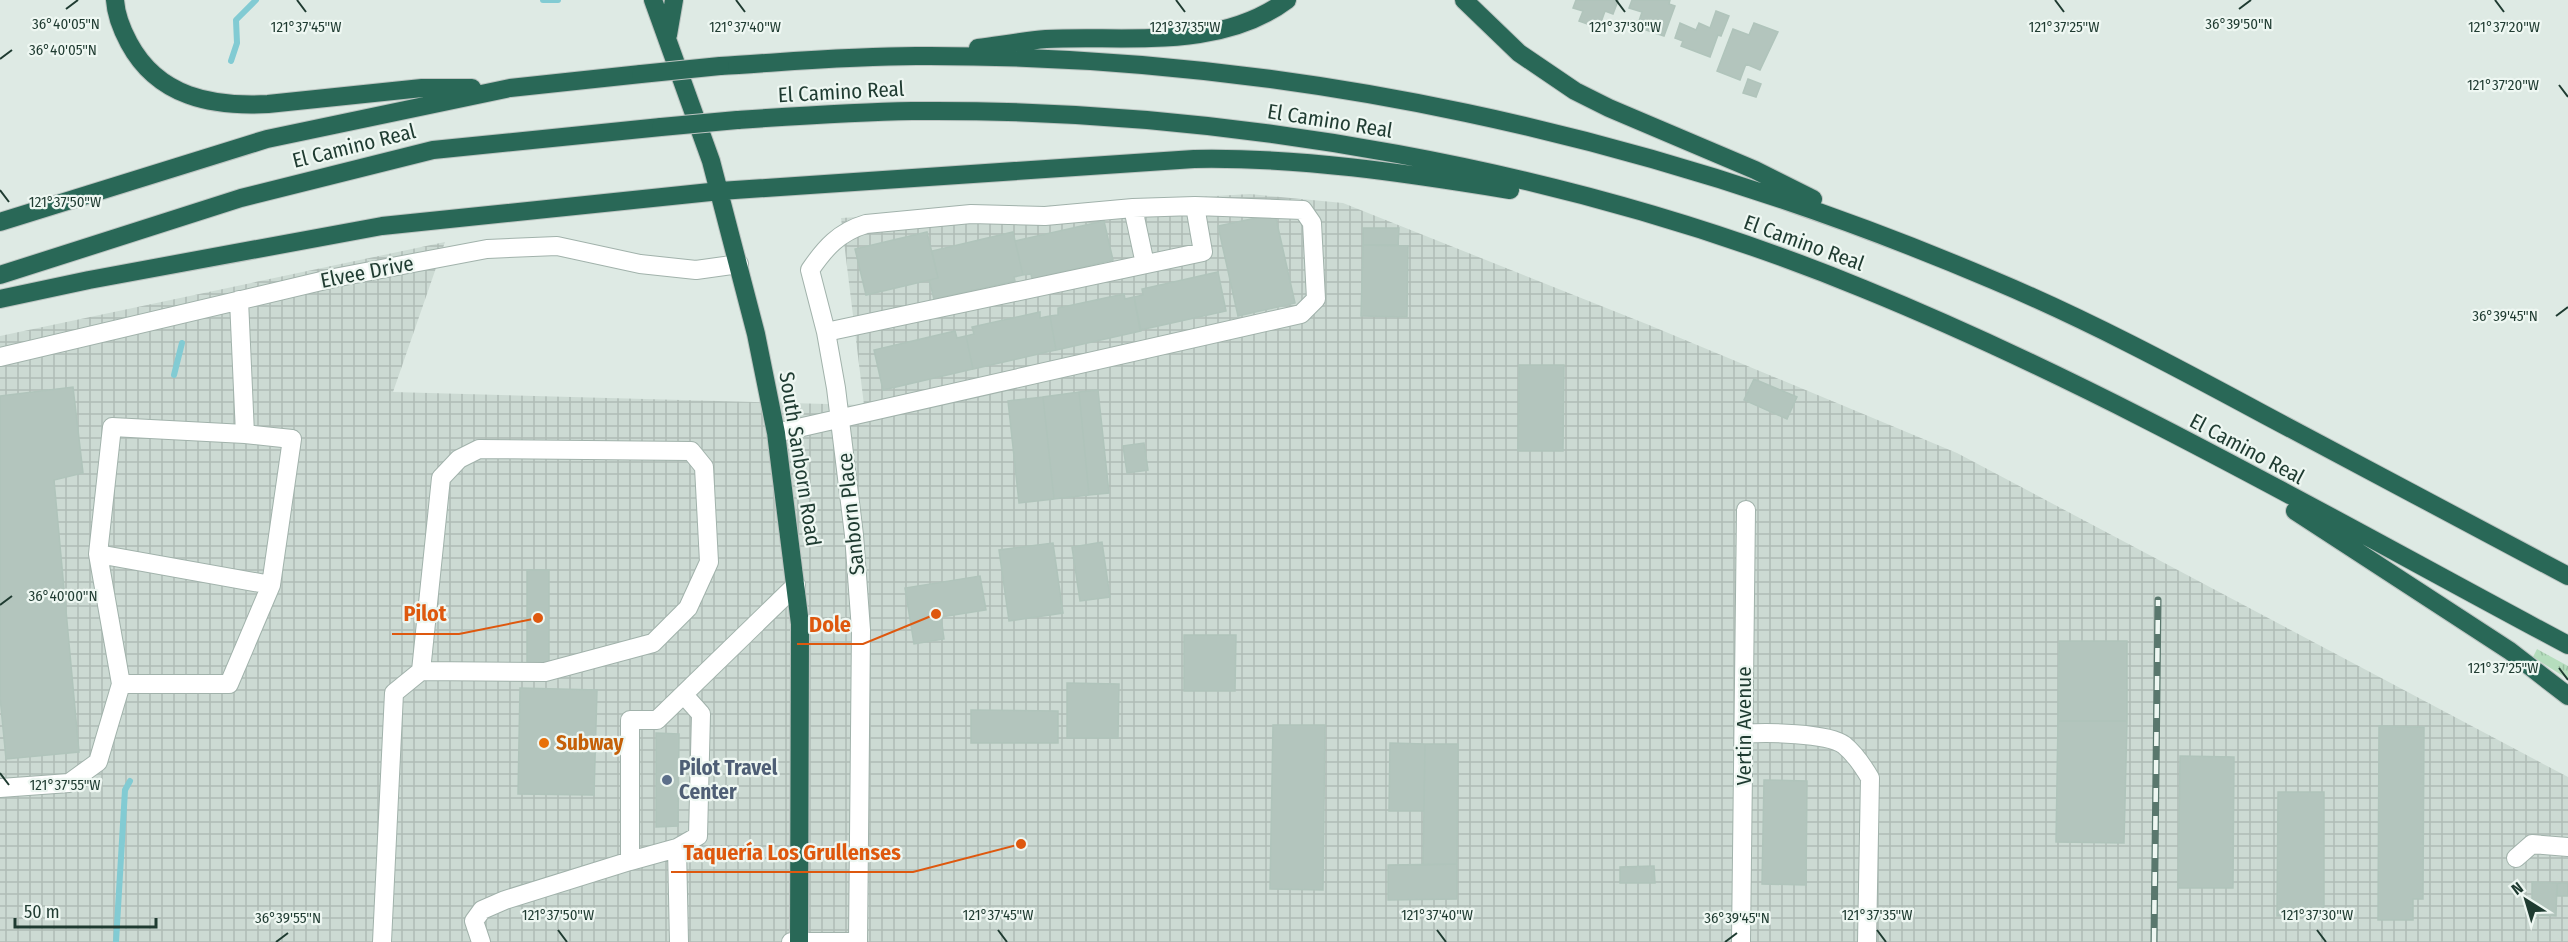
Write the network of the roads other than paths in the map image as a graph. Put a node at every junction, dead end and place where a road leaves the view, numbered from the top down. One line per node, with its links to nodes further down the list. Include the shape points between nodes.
1 (115, 0): 8 (highway, via 123,32 145,67 177,91 208,102 258,105 422,88)
2 (653, 0): 6 (highway, South Sanborn Road)
3 (674, 0): 6 (highway)
4 (1287, 0): 7 (highway, via 1250,20 1172,37 1047,39)
5 (1464, 0): 14 (highway, via 1519,53 1575,91 1755,170)
6 (668, 37): 9 (highway, South Sanborn Road)
7 (915, 56): 8 (highway, El Camino Real, bridge, via 720,66); 14 (highway, El Camino Real, via 1037,58 1160,67 1283,80 1407,101 1645,155 1765,192)
8 (510, 88): 13 (highway, El Camino Real, via 267,139)
9 (720, 191): 12 (highway, via 1241,158 1400,172); 15 (highway, South Sanborn Road); 18 (highway, via 382,226)
10 (1195, 206): 11 (street); 16 (street, via 1203,252); 22 (street, via 1303,210 1312,222 1316,299 1301,314)
11 (1133, 208): 16 (street); 20 (street, Sanborn Place, via 1045,216 971,214 854,228 828,244 810,270)
12 (1630, 209): 17 (highway, El Camino Real, bridge, via 1515,179 1275,134 1033,113 825,114 433,150 241,198); 25 (highway, El Camino Real, via 1745,245 1861,288 1974,336)
13 (0, 222)
14 (1881, 234): 28 (highway, El Camino Real, via 2108,333)
15 (739, 264): 19 (street, Elvee Drive, via 696,270 640,264 557,246 487,249); 23 (highway, South Sanborn Road)
16 (1145, 264): 20 (street)
17 (0, 275)
18 (0, 299)
19 (238, 300): 21 (street, Elvee Drive); 24 (street)
20 (826, 332): 22 (street, Sanborn Place)
21 (0, 357)
22 (840, 420): 23 (street); 47 (street, Sanborn Place, via 861,630)
23 (776, 433): 30 (highway, South Sanborn Road)
24 (245, 434): 27 (street, via 112,427); 29 (street, via 292,439)
25 (2195, 446): 31 (highway, El Camino Real); 35 (highway, via 2510,651)
26 (1746, 510): 36 (street, Vertin Avenue)
27 (98, 554): 29 (street); 33 (street)
28 (2568, 576)
29 (272, 585): 33 (street, via 229,684)
30 (796, 585): 34 (street); 46 (highway, South Sanborn Road, via 800,624)
31 (2568, 645)
32 (421, 671): 32 (street, via 545,672 653,643 688,608 709,562 704,467 691,451 479,449 459,459 441,478); 42 (street, via 394,693)
33 (120, 684): 37 (street, via 98,762 69,783)
34 (684, 695): 39 (street, via 701,714 698,836); 41 (street, via 657,720 630,720)
35 (2568, 696)
36 (1744, 734): 48 (street, Vertin Avenue); 49 (street, via 1811,736 1843,744 1870,778)
37 (0, 788)
38 (2568, 847): 40 (street, via 2532,844)
39 (677, 848): 41 (street); 44 (street)
40 (2516, 858)
41 (630, 861): 43 (street, via 482,910 474,921)
42 (382, 942)
43 (481, 942)
44 (679, 942)
45 (791, 942): 46 (street)
46 (799, 942): 47 (street)
47 (858, 942)
48 (1741, 942)
49 (1867, 942)

